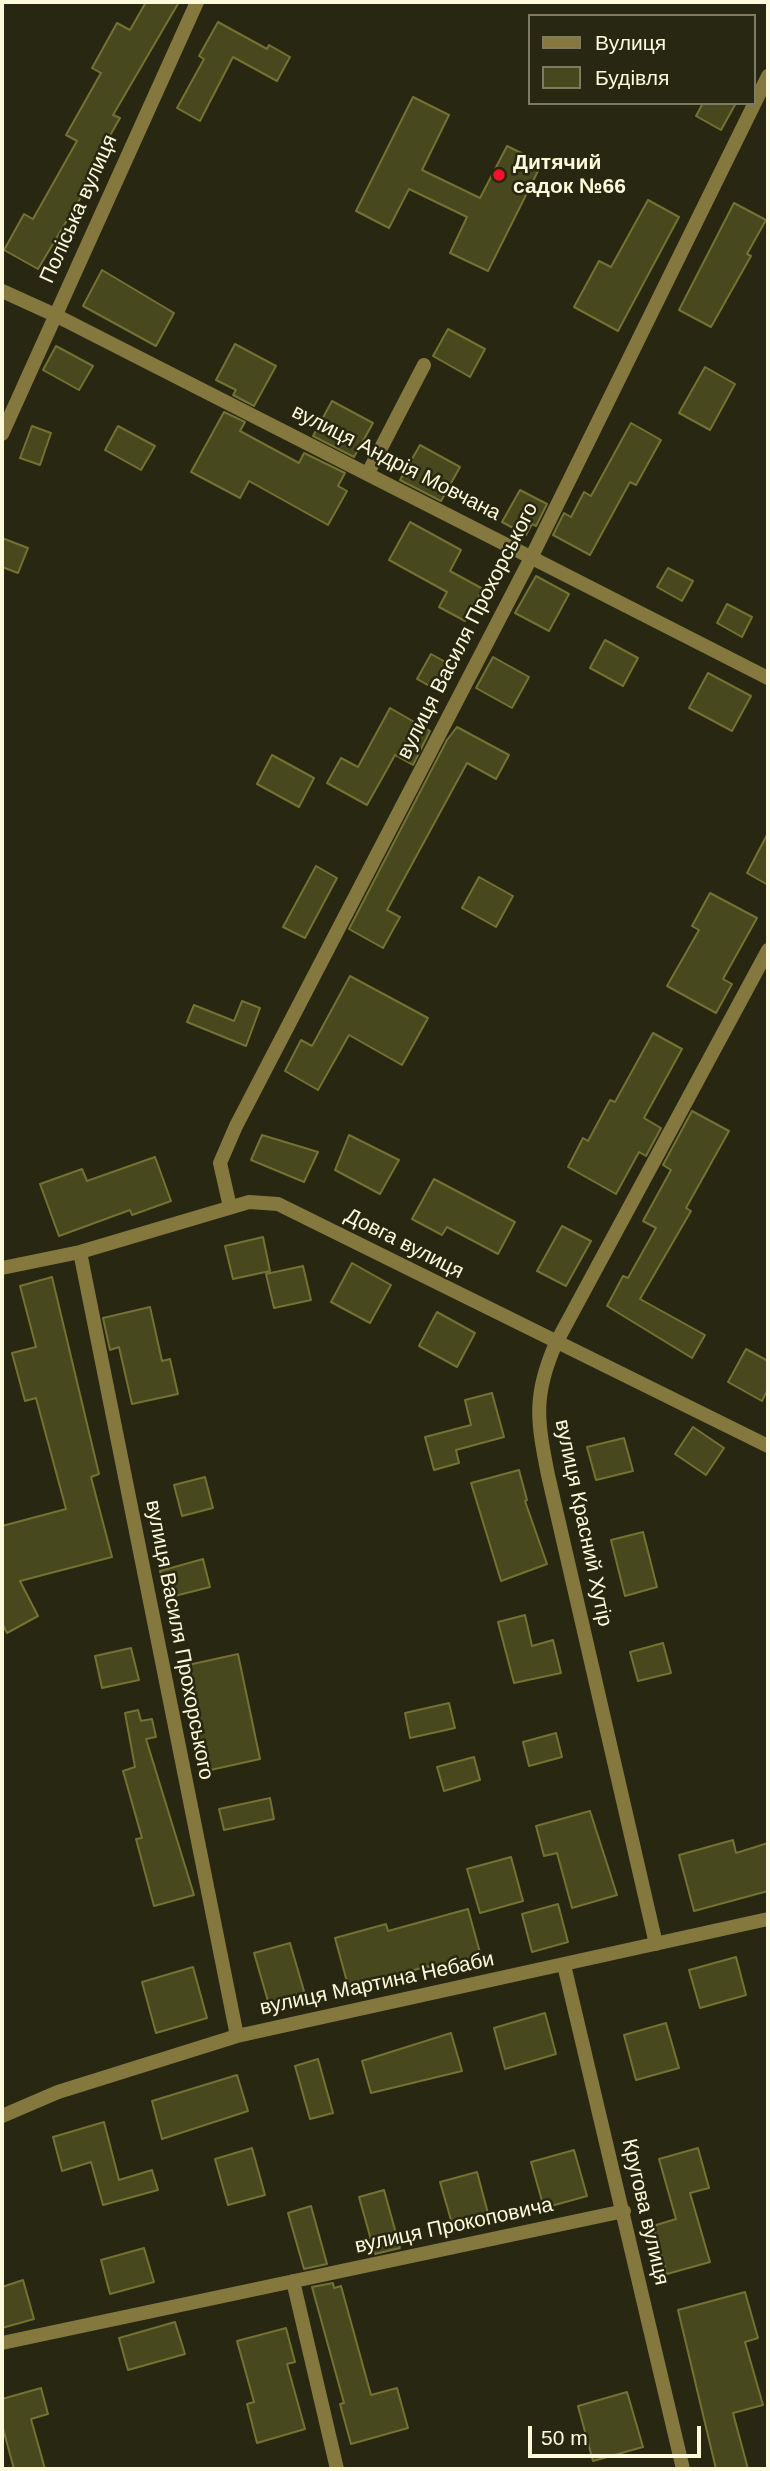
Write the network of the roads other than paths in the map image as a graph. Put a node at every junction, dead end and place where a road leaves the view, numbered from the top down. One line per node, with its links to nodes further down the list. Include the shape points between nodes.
1 (197, 2): 6 (street, Поліська вулиця)
2 (768, 76): 3 (street, вулиця Василя Прохорського)
3 (756, 100)
4 (754, 105): 10 (street, вулиця Василя Прохорського)
5 (2, 291): 6 (street, вулиця Андрія Мовчана)
6 (55, 314): 8 (street, Поліська вулиця); 9 (street, вулиця Андрія Мовчана)
7 (424, 365): 9 (street)
8 (2, 434)
9 (368, 473): 10 (street, вулиця Андрія Мовчана)
10 (532, 556): 11 (street, вулиця Андрія Мовчана); 13 (street, вулиця Василя Прохорського, via 236,1126 220,1163)
11 (768, 678)
12 (768, 950): 16 (street, вулиця Красний Хутір)
13 (230, 1207): 14 (street, Довга вулиця); 16 (street, Довга вулиця, via 250,1202 278,1204)
14 (80, 1252): 15 (street, Довга вулиця); 21 (street, вулиця Василя Прохорського)
15 (2, 1268)
16 (555, 1343): 17 (street, Довга вулиця); 19 (street, вулиця Красний Хутір, via 538,1395 539,1430)
17 (768, 1446)
18 (768, 1919): 19 (street, вулиця Мартина Небаби)
19 (656, 1944): 20 (street, вулиця Мартина Небаби)
20 (564, 1965): 21 (street, вулиця Мартина Небаби); 23 (street, Кругова вулиця)
21 (237, 2036): 22 (street, вулиця Мартина Небаби, via 58,2092)
22 (2, 2116)
23 (624, 2211): 24 (street, вулиця Прокоповича); 27 (street, Кругова вулиця)
24 (293, 2281): 25 (street, вулиця Прокоповича); 26 (street)
25 (2, 2343)
26 (337, 2469)
27 (683, 2469)

